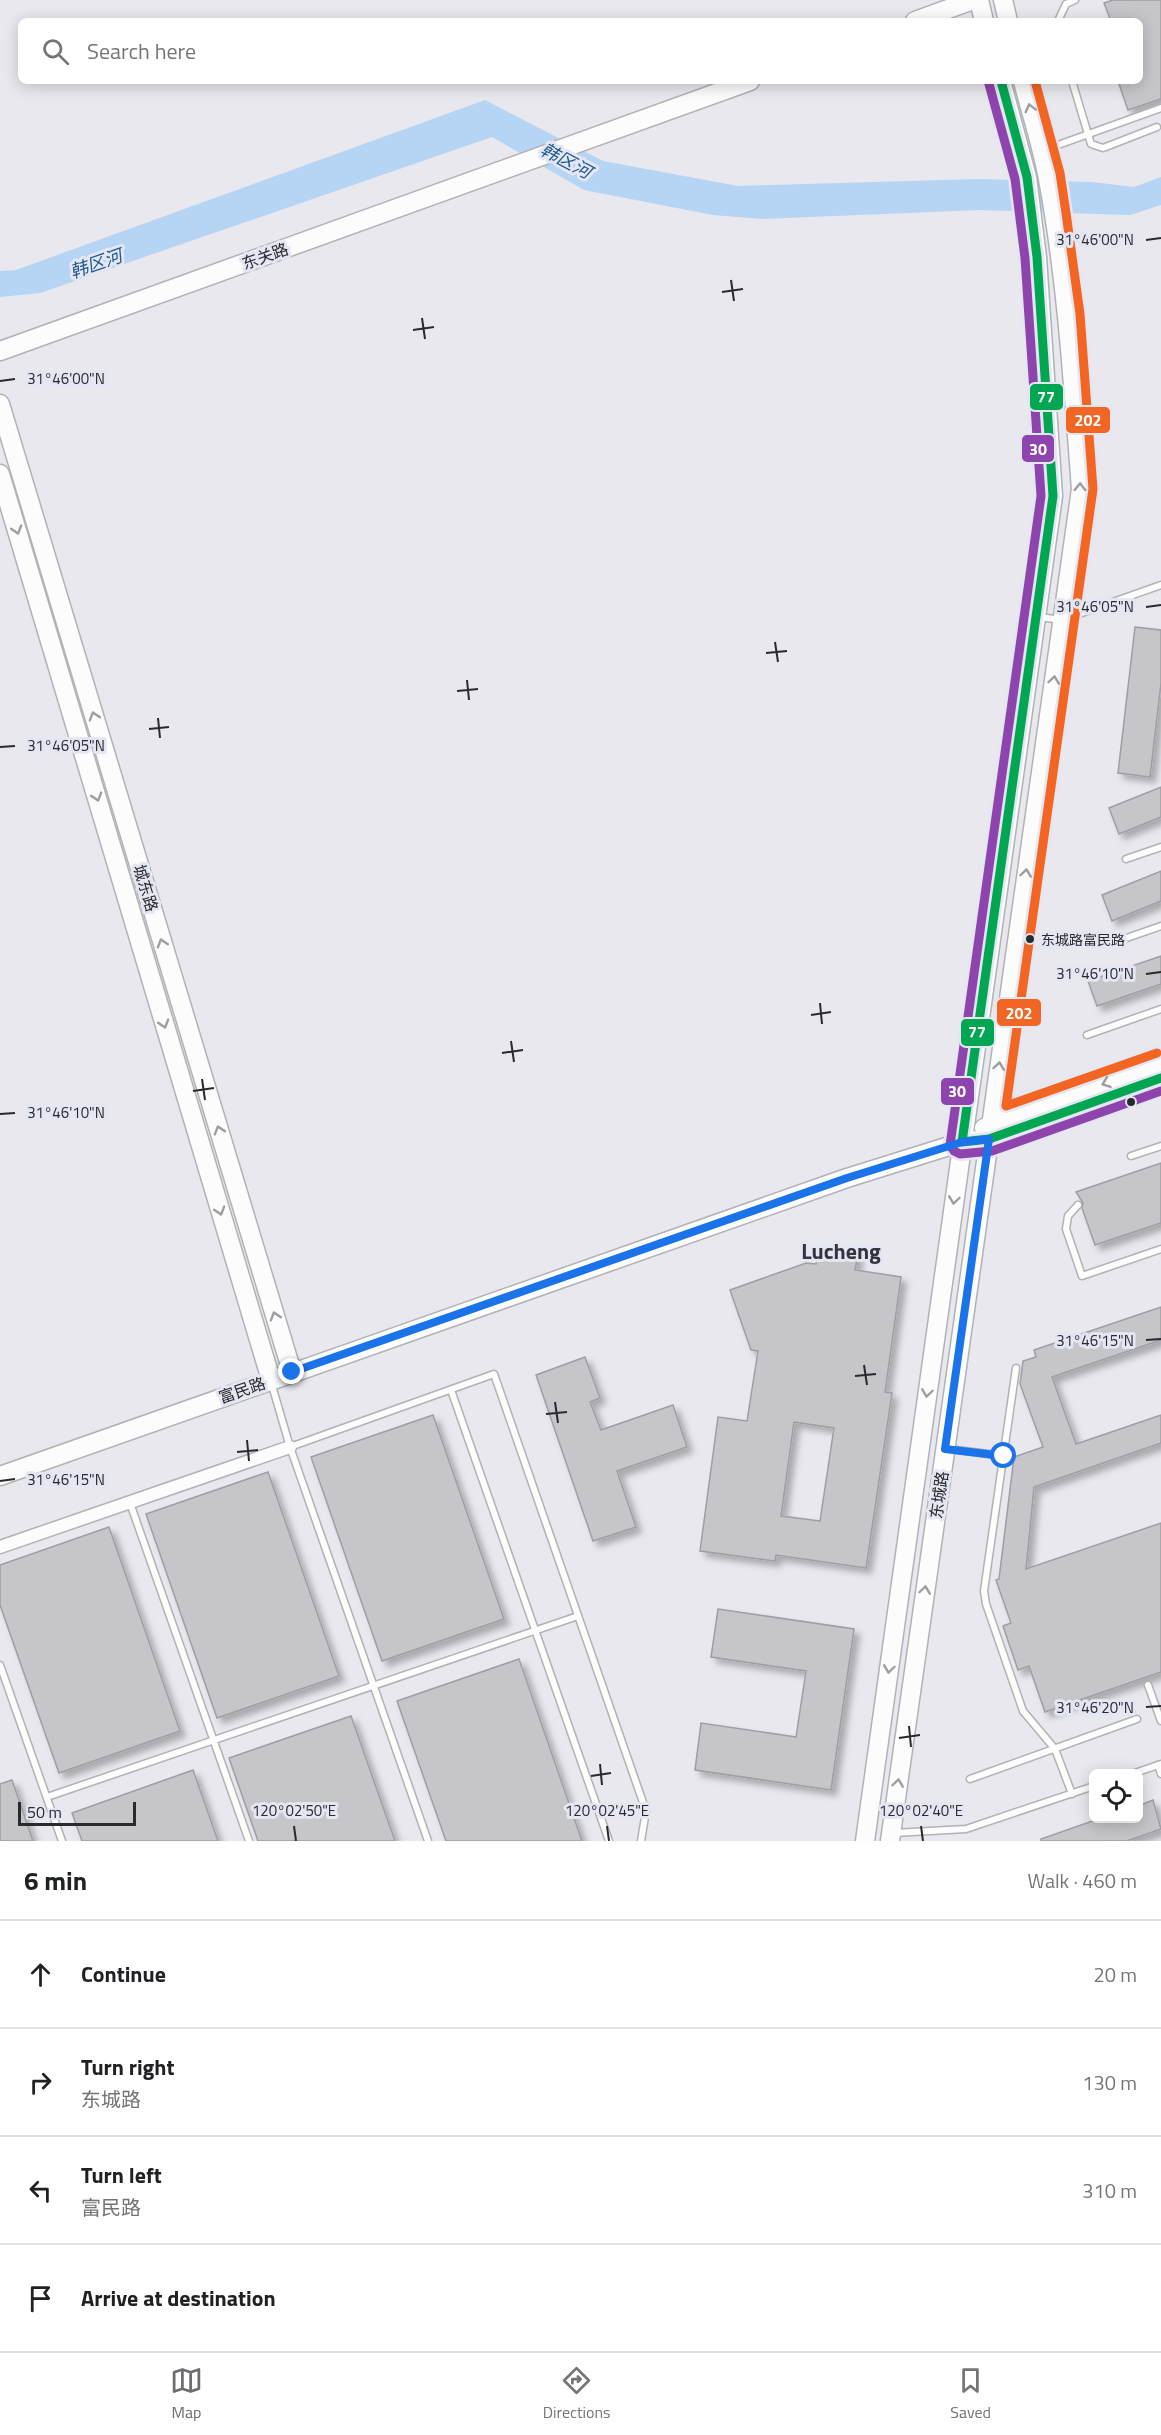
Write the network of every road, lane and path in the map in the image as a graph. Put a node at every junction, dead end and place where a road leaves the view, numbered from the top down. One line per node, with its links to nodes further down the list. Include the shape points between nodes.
1 (973, 0): 5 (street)
2 (979, 0): 6 (street)
3 (1002, 0): 7 (street)
4 (1075, 0): 8 (lane, via 1066,4)
5 (923, 18)
6 (983, 18)
7 (1007, 18)
8 (1060, 18)
9 (742, 84): 17 (street, 东关路)
10 (1002, 84): 21 (street, 东城路, via 1026,177 1038,258 1053,496)
11 (1024, 84): 16 (street, 东城路, one-way to 11)
12 (1073, 84): 15 (lane)
13 (1161, 108): 15 (lane)
14 (1157, 127): 15 (lane, via 1103,148 1092,144)
15 (1087, 134): 16 (lane)
16 (1041, 151): 22 (street, 东城路, one-way to 16, via 1081,489 1068,315)
17 (0, 351)
18 (0, 404): 38 (street, 城东路, one-way to 18)
19 (0, 474): 39 (street, 城东路, one-way to 39)
20 (1161, 585): 22 (lane)
21 (1036, 617): 22 (lane); 32 (street, 东城路)
22 (1062, 620): 31 (street, 东城路, one-way to 22)
23 (1161, 847): 24 (lane)
24 (1126, 859)
25 (1161, 926): 26 (lane)
26 (1118, 941)
27 (1161, 1009): 28 (lane)
28 (1087, 1035)
29 (1161, 1064): 31 (street, 富民路, one-way to 31)
30 (1161, 1078): 31 (street, 富民路)
31 (990, 1132): 32 (street, 富民路); 42 (street, 东城路)
32 (962, 1142): 38 (street, 富民路, via 847,1178); 69 (street, 东城路, one-way to 69)
33 (1161, 1146): 34 (lane)
34 (1131, 1156)
35 (1078, 1205): 36 (lane, via 1068,1216 1066,1229 1082,1276)
36 (1161, 1248)
37 (1016, 1368): 43 (lane)
38 (292, 1372): 39 (street, 富民路)
39 (271, 1380): 41 (lane); 44 (street, 富民路)
40 (451, 1390): 41 (lane); 47 (lane, via 494,1374); 48 (lane)
41 (290, 1447): 45 (street); 51 (lane)
42 (945, 1449): 43 (lane); 63 (street, 东城路, one-way to 42)
43 (1004, 1456): 55 (lane, via 984,1591 986,1604 1023,1711)
44 (0, 1476)
45 (130, 1503): 46 (street); 54 (lane)
46 (0, 1547)
47 (578, 1616): 48 (lane); 68 (lane, via 646,1811)
48 (535, 1631): 51 (lane); 67 (lane)
49 (0, 1665): 62 (lane)
50 (1148, 1685): 53 (lane)
51 (374, 1686): 54 (lane); 66 (lane)
52 (1137, 1719): 55 (lane)
53 (1161, 1721)
54 (214, 1741): 62 (lane); 65 (lane)
55 (1055, 1749): 59 (lane); 61 (lane)
56 (1159, 1764): 57 (lane); 58 (lane)
57 (1143, 1769)
58 (1161, 1774)
59 (970, 1779)
60 (1089, 1788): 61 (lane)
61 (1071, 1794): 63 (lane, via 966,1829)
62 (47, 1797): 64 (lane)
63 (890, 1837)
64 (62, 1841)
65 (249, 1841)
66 (428, 1841)
67 (609, 1841)
68 (641, 1841)
69 (865, 1841)

